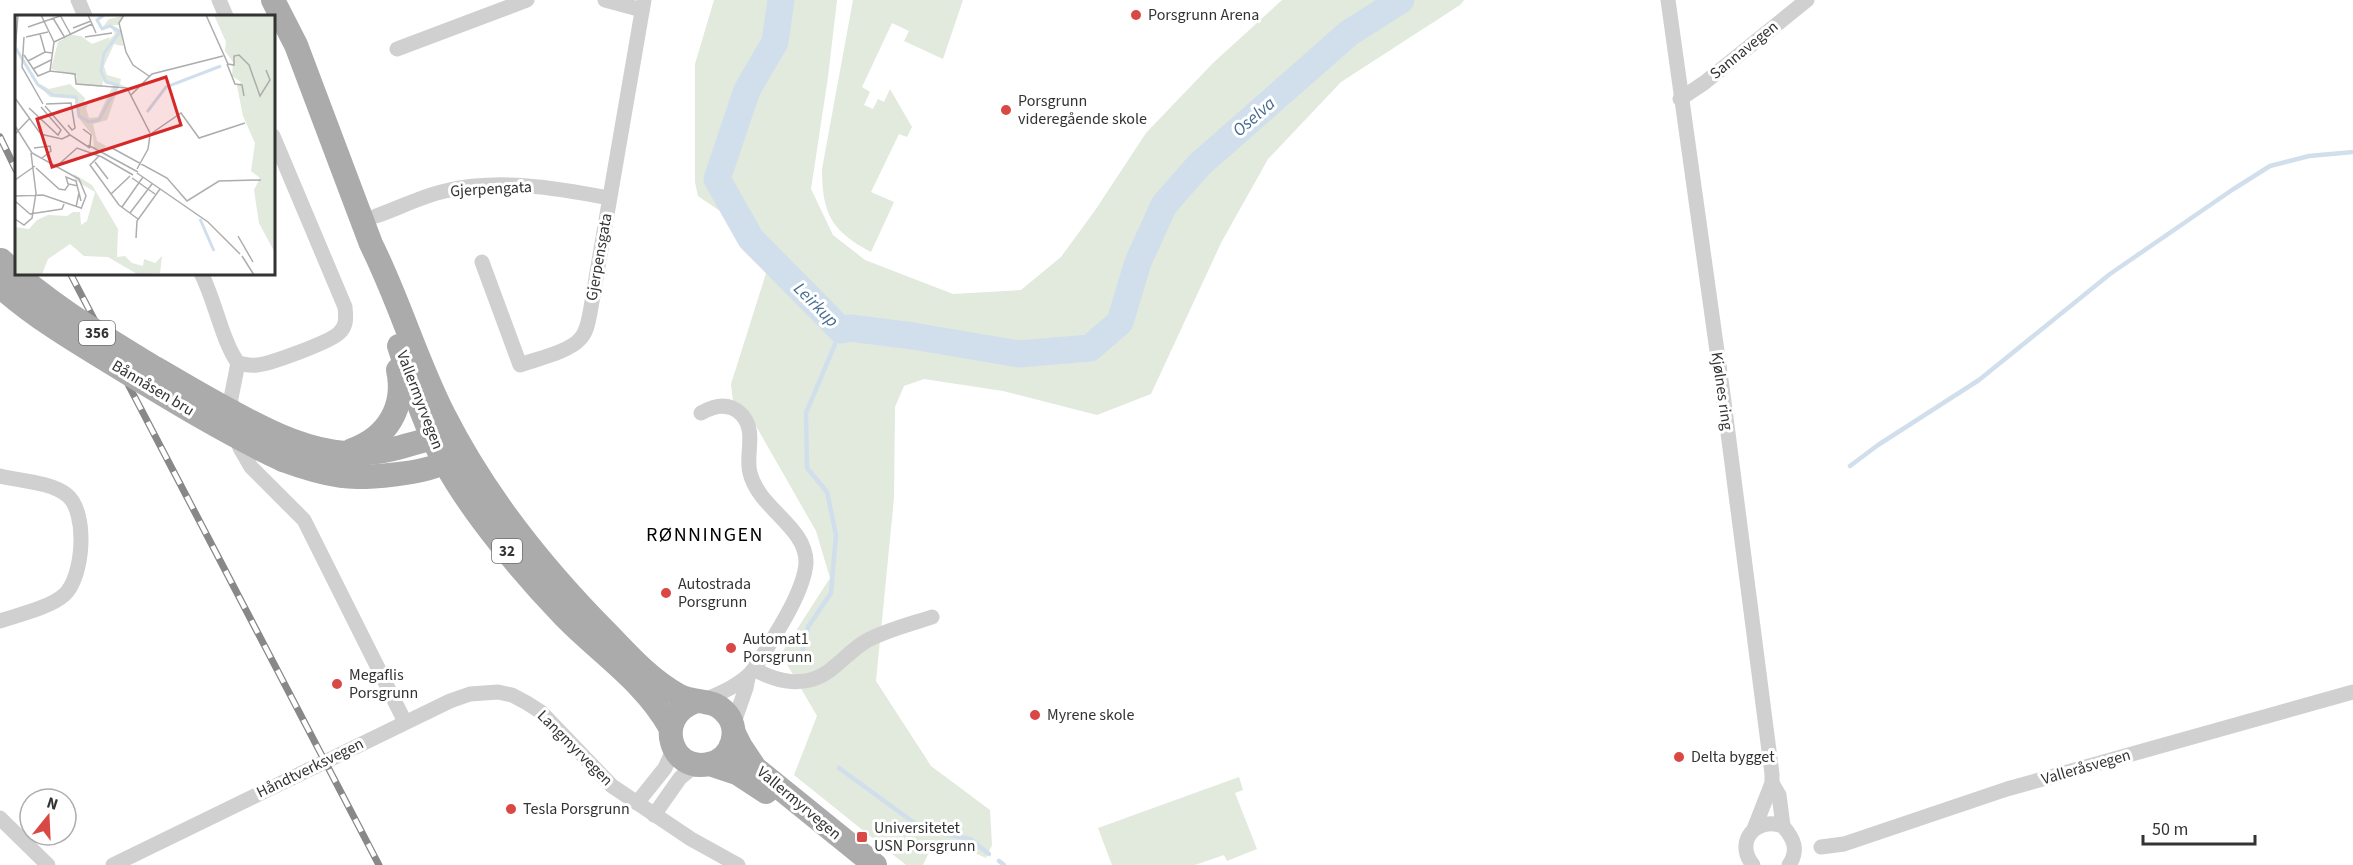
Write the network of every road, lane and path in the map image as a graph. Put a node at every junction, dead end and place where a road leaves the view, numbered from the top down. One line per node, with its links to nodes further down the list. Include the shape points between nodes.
1 (78, 0): 10 (street)
2 (219, 0): 11 (street)
3 (273, 0): 12 (main road, Vallermyrvegen / 32)
4 (286, 0): 12 (main road, Vallermyrvegen / 32)
5 (527, 0): 13 (street)
6 (605, 0): 9 (street)
7 (1668, 0): 14 (street, Kjølnes ring)
8 (1807, 0): 14 (street, Sannavegen)
9 (643, 5): 16 (street, Gjerpensgata)
10 (85, 15)
11 (226, 15)
12 (296, 45): 18 (main road, Vallermyrvegen / 32)
13 (397, 49)
14 (1680, 99): 43 (street, Kjølnes ring)
15 (274, 138): 26 (street, via 345,307 346,318 339,334 322,343 257,366)
16 (609, 198): 17 (street, Gjerpengata, via 537,186 464,188 444,191); 20 (street, Gjerpensgata, via 588,322 580,340 568,347 520,365)
17 (376, 216)
18 (371, 244): 25 (main road, Vallermyrvegen / 32, via 375,280); 29 (main road, Vallermyrvegen / 32)
19 (0, 260): 21 (main road, Bånnåsen bru / 356, bridge)
20 (482, 262)
21 (15, 273)
22 (17, 274): 30 (main road, Bånnåsen bru / 356, bridge, via 94,331 225,409 276,434)
23 (201, 274): 26 (street)
24 (0, 286): 31 (main road, Bånnåsen bru / 356, bridge, via 99,356 283,460 324,473 358,477 419,470)
25 (396, 339): 28 (main road, Vallermyrvegen / 32); 30 (main road, 32, via 394,351 401,393 392,419 374,440)
26 (238, 363): 39 (street, via 231,420 240,448 251,467 304,520)
27 (701, 413): 35 (street, via 720,405 742,415 750,434 750,472 757,490 799,537 805,553 805,573 797,595)
28 (433, 438): 29 (main road, 356); 30 (main road, 356, via 375,453); 31 (main road, Vallermyrvegen / 32)
29 (458, 441): 31 (main road); 38 (main road, Vallermyrvegen / 32, via 511,523 562,585 650,674 678,695)
30 (338, 454)
31 (444, 461): 41 (main road, Vallermyrvegen / 32, via 525,573 571,623 654,701)
32 (0, 476): 34 (street, via 69,497 81,528 77,574 66,594)
33 (932, 616): 35 (street, via 869,640 830,670 809,680 777,680)
34 (0, 621)
35 (751, 674): 38 (street); 40 (street)
36 (2353, 692): 49 (street, Valleråsvegen, via 2007,789 1844,844)
37 (512, 695): 39 (street, Håndtverksvegen, via 470,694); 44 (street, Langmyrvegen, via 540,712 612,786)
38 (698, 702): 40 (main road, 32, via 722,708); 41 (main road, via 681,709)
39 (405, 722): 51 (street, Håndtverksvegen)
40 (734, 729): 42 (main road, via 728,752); 54 (main road, Vallermyrvegen / 32, via 756,768)
41 (672, 737): 42 (main road, 32, via 683,759); 44 (street, via 665,768)
42 (703, 764): 45 (street, via 680,778); 53 (main road, Vallermyrvegen / 32, via 748,779)
43 (1772, 783): 47 (street, Kjølnes ring, via 1779,795); 48 (street, Kjølnes ring)
44 (637, 803): 45 (street, Langmyrvegen)
45 (654, 815): 52 (street, Langmyrvegen)
46 (0, 819): 50 (street)
47 (1783, 826): 48 (street, via 1764,823); 56 (street, Kjølnes ring, via 1795,844)
48 (1754, 829): 55 (street, Kjølnes ring, via 1746,845 1748,859)
49 (1821, 847)
50 (48, 865)
51 (113, 865)
52 (738, 865)
53 (857, 865)
54 (875, 865)
55 (1754, 865)
56 (1790, 865)

